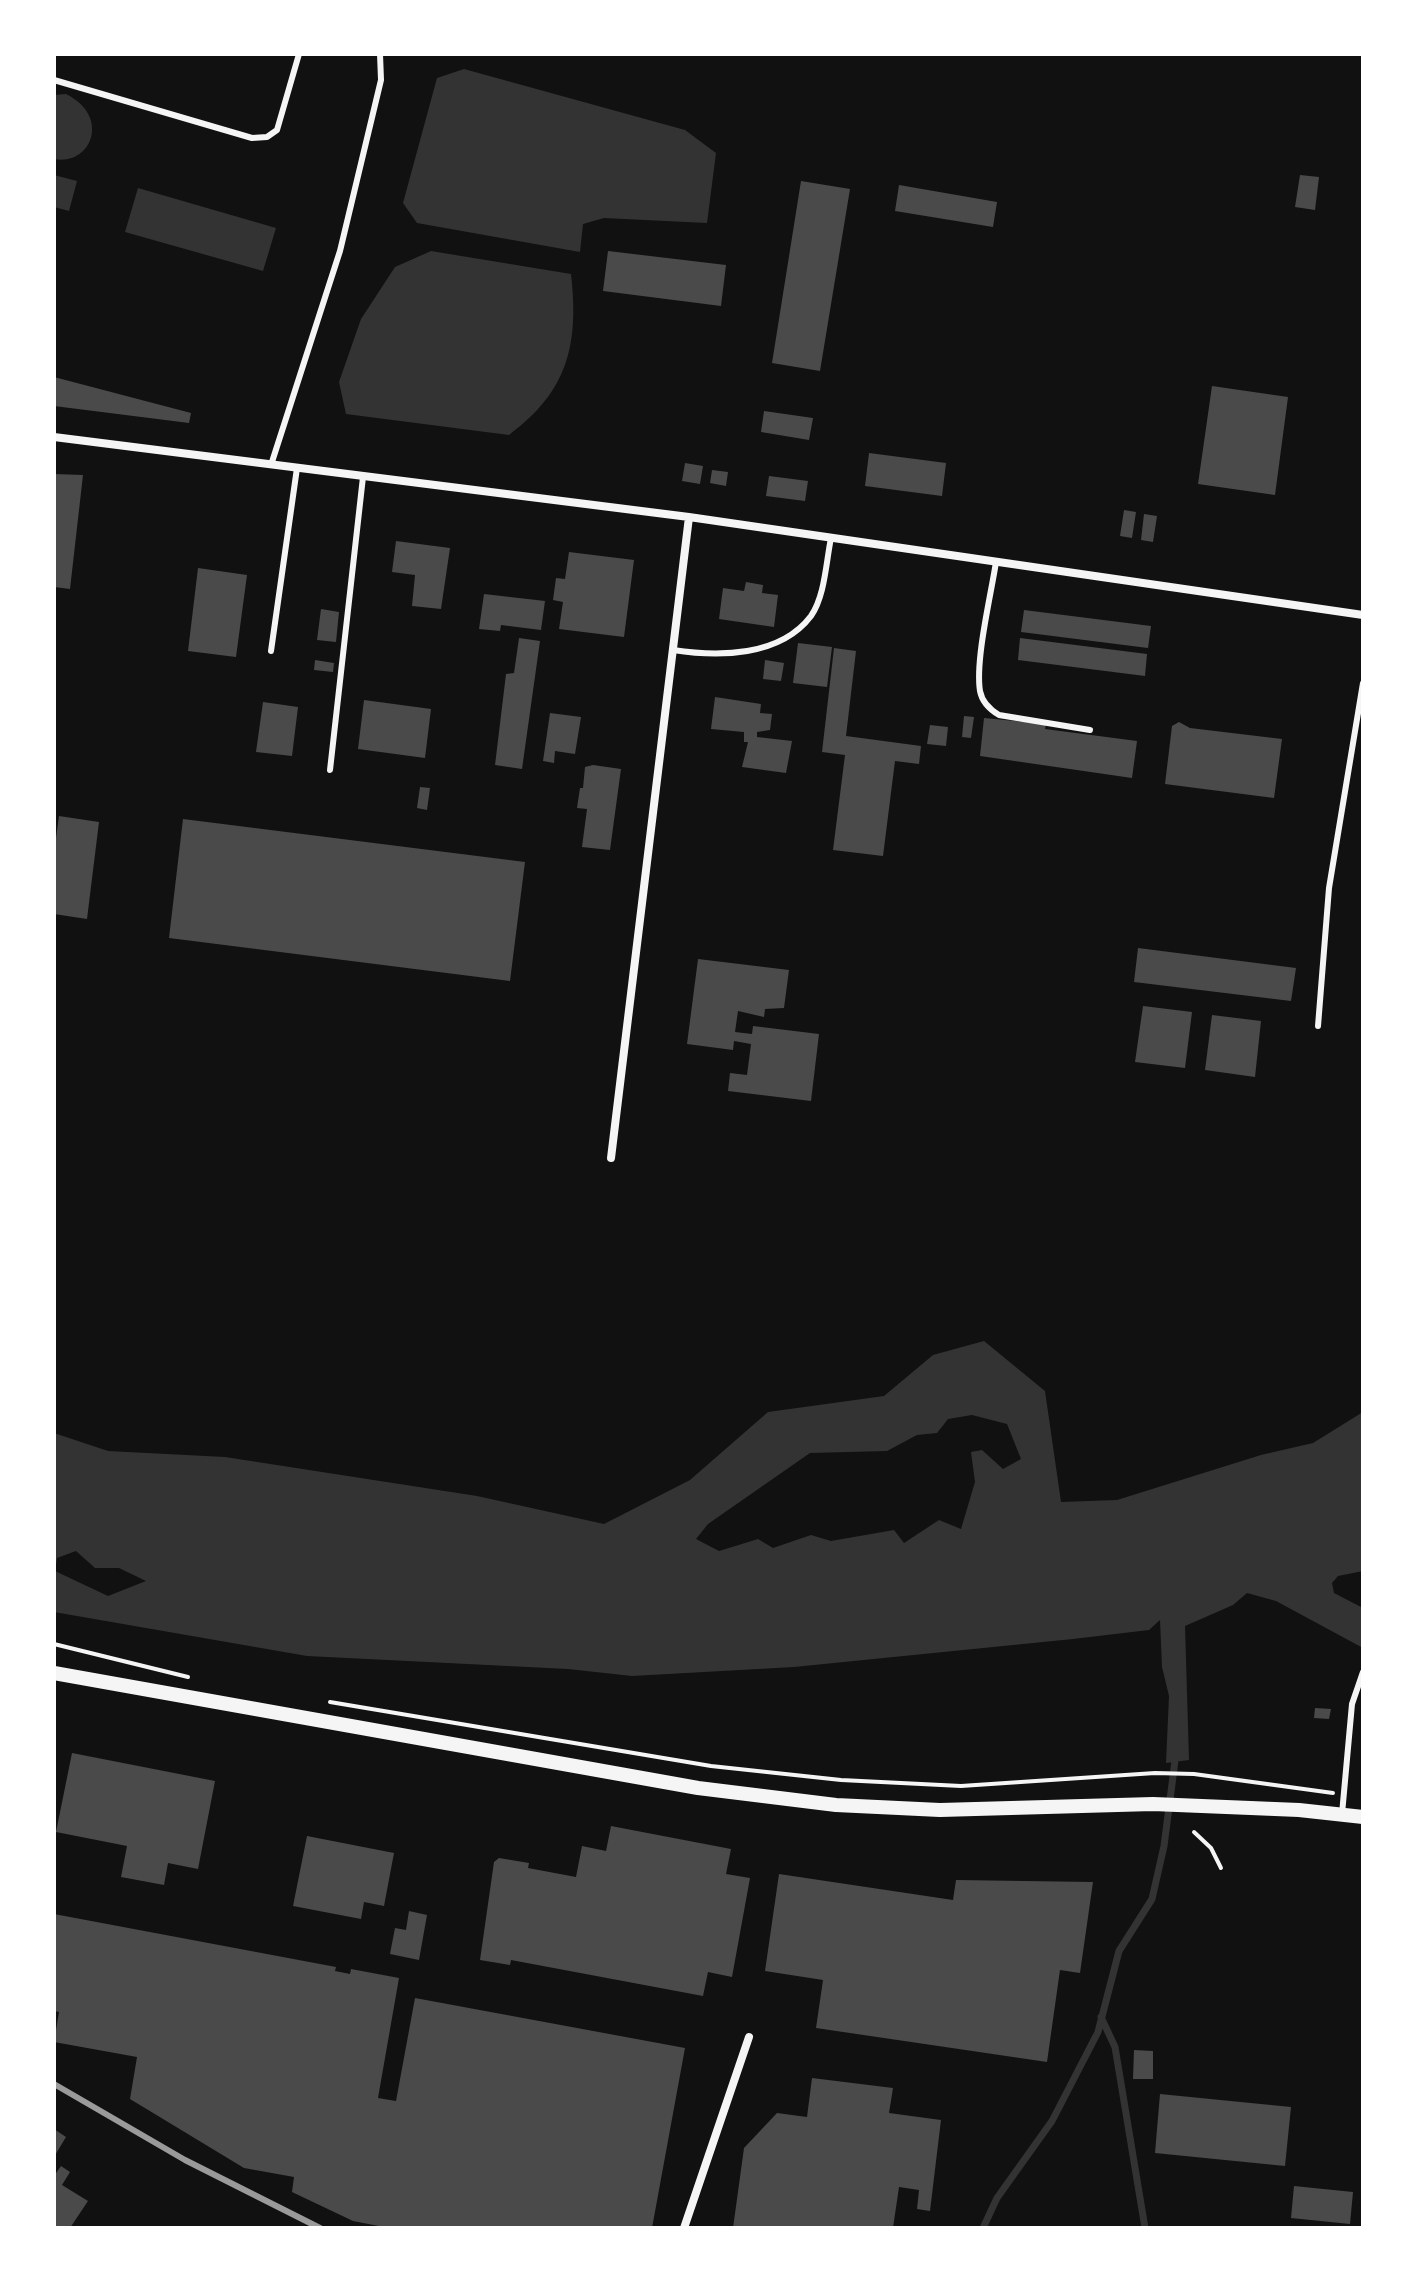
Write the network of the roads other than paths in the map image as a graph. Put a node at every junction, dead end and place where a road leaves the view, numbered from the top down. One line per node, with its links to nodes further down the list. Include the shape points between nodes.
1 (299, 54): 3 (lane, via 277,130 267,137 252,138)
2 (380, 54): 5 (lane, via 381,80 340,251)
3 (54, 80)
4 (54, 437): 5 (street)
5 (271, 465): 6 (street)
6 (297, 468): 7 (street); 13 (lane)
7 (363, 477): 8 (street); 16 (lane)
8 (689, 517): 9 (street); 12 (street)
9 (831, 538): 10 (street); 12 (lane, via 812,614 788,637 732,653)
10 (996, 562): 11 (street); 15 (lane, via 980,670 980,693 988,708 999,715)
11 (1363, 615)
12 (673, 650): 18 (street)
13 (271, 651)
14 (1363, 683): 17 (lane, via 1329,888)
15 (1090, 730)
16 (330, 770)
17 (1318, 1026)
18 (611, 1158)
19 (1363, 1672): 21 (lane, via 1352,1704)
20 (54, 1673): 21 (street, via 667,1783 836,1805 940,1810 1153,1804)
21 (1342, 1815): 22 (street)
22 (1363, 1817)
23 (749, 2037): 24 (street)
24 (684, 2228)

